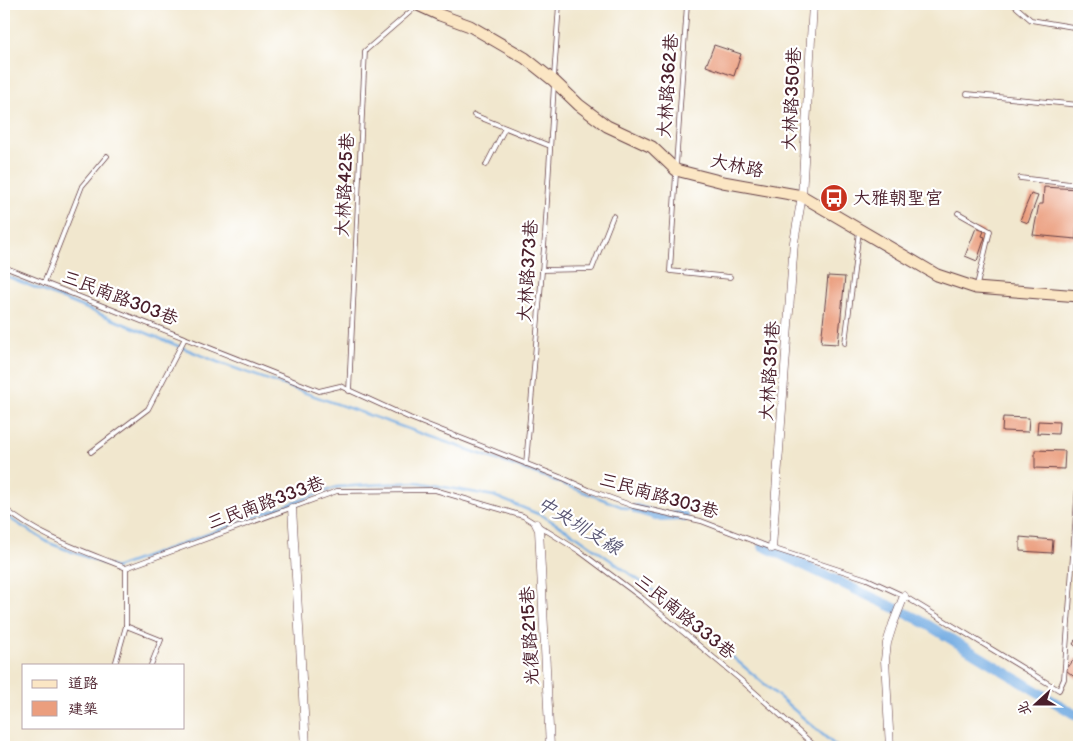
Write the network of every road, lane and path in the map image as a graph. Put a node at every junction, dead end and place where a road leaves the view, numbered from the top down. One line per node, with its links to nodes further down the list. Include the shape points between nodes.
1 (417, 4): 7 (street, 大林路, via 470,26 525,58); 30 (lane, 大林路425巷, via 365,52)
2 (559, 4): 7 (lane, 大林路373巷)
3 (686, 4): 15 (lane, 大林路362巷)
4 (813, 4): 18 (street, 大林路350巷)
5 (1013, 4): 6 (lane, via 1031,20)
6 (1079, 28)
7 (554, 81): 12 (lane, 大林路373巷); 15 (street, 大林路, via 607,126 652,147)
8 (967, 94): 9 (lane)
9 (1079, 105)
10 (474, 115): 11 (lane)
11 (505, 128): 12 (lane); 14 (lane)
12 (550, 146): 23 (lane, 大林路373巷)
13 (107, 156): 25 (lane, 三民南路303巷, via 82,186)
14 (486, 166)
15 (676, 170): 18 (street, 大林路); 24 (lane, 大林路362巷, via 670,271)
16 (1020, 178): 17 (lane)
17 (1079, 185)
18 (802, 196): 21 (street, 大林路); 37 (street, 大林路351巷, via 794,242)
19 (958, 213): 26 (lane, via 990,231)
20 (613, 216): 23 (lane, via 592,269)
21 (859, 230): 26 (street, 大林路, via 937,276); 29 (lane)
22 (4, 267): 25 (lane, 三民南路303巷)
23 (542, 270): 32 (lane, 大林路373巷)
24 (730, 277)
25 (44, 283): 28 (lane, 三民南路303巷)
26 (976, 288): 27 (street, 大林路)
27 (1079, 296)
28 (185, 338): 30 (lane, 三民南路303巷, via 319,391 340,386); 31 (lane, 三民南路303巷, via 148,409)
29 (846, 343)
30 (349, 391): 32 (lane, 三民南路303巷)
31 (91, 452)
32 (526, 464): 37 (lane, 三民南路303巷, via 633,506 701,521)
33 (1079, 471): 39 (lane, 三民南路303巷, via 1064,679 1058,690)
34 (4, 508): 38 (lane, via 53,539)
35 (292, 508): 36 (lane, 三民南路333巷, via 337,492 435,490 523,516); 38 (lane, 三民南路333巷); 43 (street)
36 (536, 524): 44 (street, 光復路215巷, via 539,530); 45 (lane, 三民南路333巷, via 642,598)
37 (772, 548): 39 (lane, 三民南路303巷, via 866,579)
38 (126, 568): 40 (lane)
39 (904, 597): 46 (street, via 884,660)
40 (126, 626): 41 (lane); 42 (lane, via 161,640)
41 (115, 664)
42 (151, 664)
43 (306, 747)
44 (550, 747)
45 (816, 747)
46 (890, 747)

